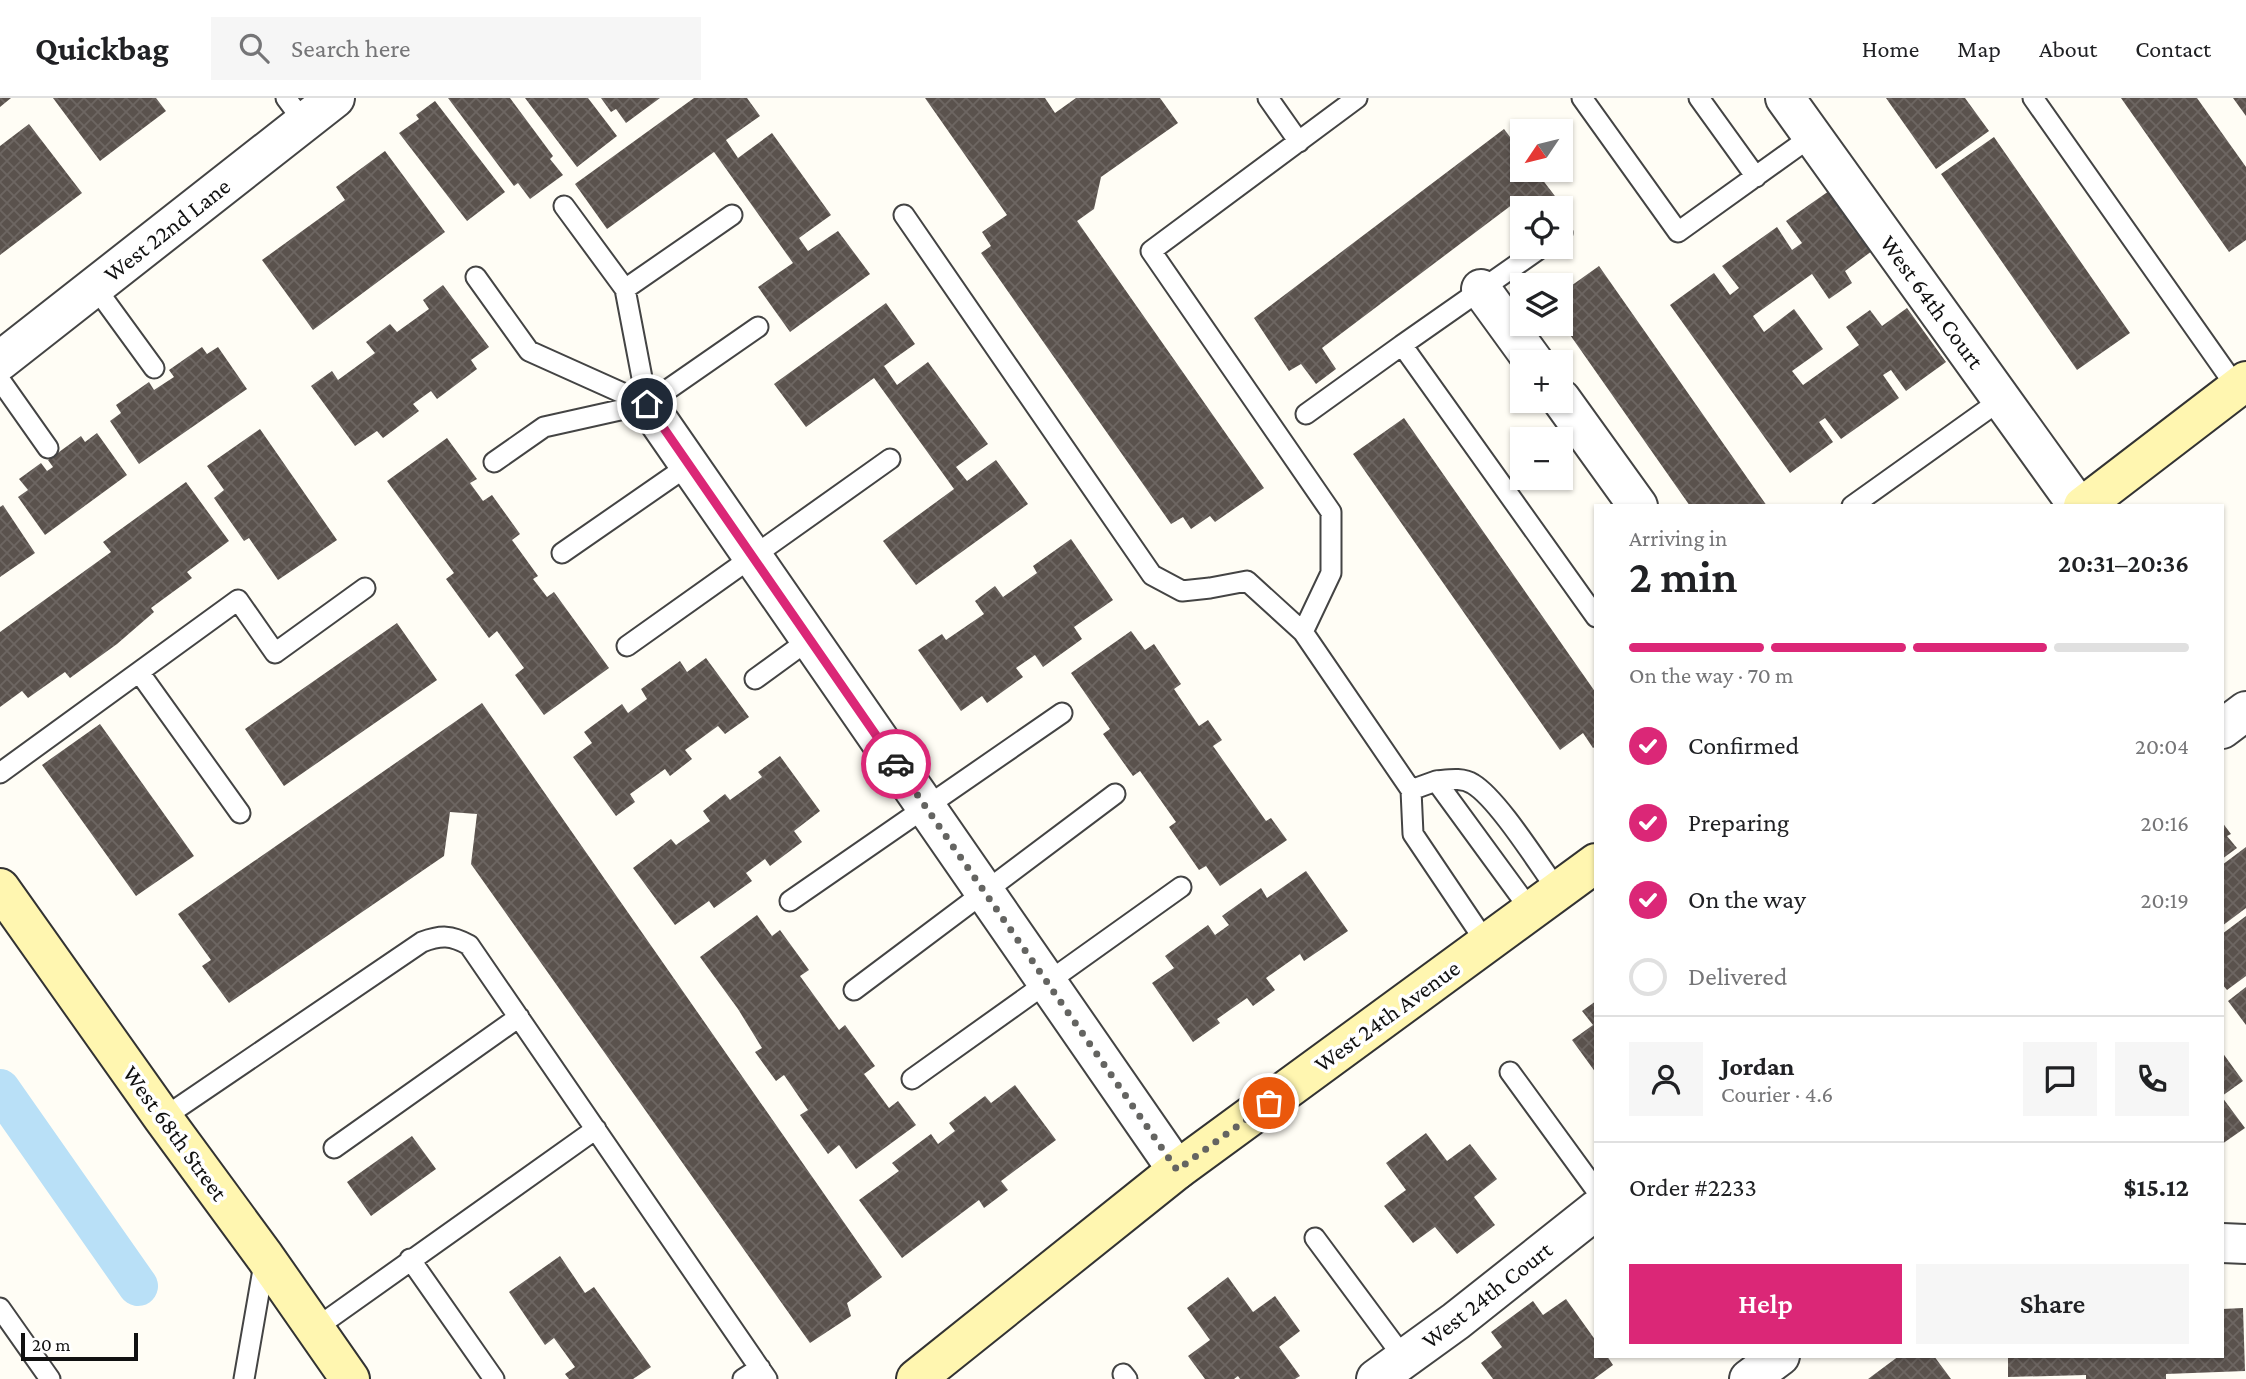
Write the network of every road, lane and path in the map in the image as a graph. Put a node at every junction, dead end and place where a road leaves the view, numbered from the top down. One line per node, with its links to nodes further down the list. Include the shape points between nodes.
1 (334, 98): 8 (street, West 22nd Lane)
2 (1268, 98): 10 (lane)
3 (1357, 98): 10 (lane)
4 (1582, 98): 11 (lane, via 1678,232)
5 (1699, 98): 11 (lane)
6 (1785, 98): 9 (street, West 64th Court)
7 (2033, 98): 26 (lane)
8 (295, 110): 17 (street, West 22nd Lane)
9 (1812, 136): 11 (lane); 27 (street, West 64th Court)
10 (1298, 142): 43 (lane, via 1151,251 1331,512 1331,573)
11 (1756, 177)
12 (564, 206): 18 (lane)
13 (732, 215): 18 (lane)
14 (904, 215): 43 (lane, via 1152,575 1182,591 1247,581)
15 (1524, 259): 19 (lane)
16 (475, 277): 28 (lane, via 529,351)
17 (95, 287): 23 (street, West 22nd Lane); 24 (lane)
18 (625, 289): 28 (lane)
19 (1480, 289): 21 (lane); 22 (street)
20 (758, 327): 28 (lane)
21 (1402, 345): 30 (lane); 42 (lane)
22 (1525, 350)
23 (0, 361)
24 (154, 368)
25 (0, 380): 31 (lane)
26 (2241, 385): 38 (street)
27 (2001, 399): 36 (lane); 37 (street, West 64th Court)
28 (647, 404): 33 (lane, via 544,427); 34 (street)
29 (1571, 413): 35 (street)
30 (1306, 414)
31 (48, 448)
32 (890, 459): 40 (lane)
33 (494, 462)
34 (689, 465): 39 (lane); 40 (street)
35 (1637, 504)
36 (1856, 504)
37 (2079, 504)
38 (2083, 504)
39 (562, 553)
40 (752, 556): 44 (street); 45 (lane)
41 (365, 588): 46 (lane, via 275,653 238,600)
42 (1594, 614)
43 (1303, 632): 51 (lane)
44 (810, 639): 47 (lane); 53 (street)
45 (627, 646)
46 (138, 672): 49 (lane); 54 (lane)
47 (755, 679)
48 (1062, 713): 53 (lane)
49 (0, 773)
50 (1436, 781): 51 (lane); 60 (lane); 60 (lane, via 1459,779 1473,784 1496,806)
51 (1412, 790): 61 (lane, via 1413,834)
52 (1115, 794): 58 (lane)
53 (926, 807): 58 (street); 59 (lane)
54 (240, 813)
55 (1594, 864): 60 (street, West 24th Avenue)
56 (1181, 887): 62 (lane)
57 (0, 888): 67 (street, West 68th Street)
58 (984, 892): 62 (street); 63 (lane)
59 (790, 901)
60 (1545, 901): 61 (street, West 24th Avenue)
61 (1487, 944): 70 (street, West 24th Avenue)
62 (1047, 982): 66 (lane); 70 (street)
63 (855, 990)
64 (519, 1017): 67 (lane, via 469,945 454,936 440,935 415,946); 68 (lane); 69 (lane)
65 (1510, 1072): 71 (lane)
66 (912, 1079)
67 (163, 1118): 76 (street, West 68th Street)
68 (596, 1129): 77 (lane); 82 (lane)
69 (334, 1148)
70 (1177, 1170): 87 (street, West 24th Avenue)
71 (1594, 1187)
72 (1594, 1212): 81 (street, West 24th Court)
73 (1315, 1238): 81 (lane)
74 (2224, 1243): 75 (street)
75 (2246, 1244)
76 (265, 1257): 79 (street, West 68th Street); 84 (lane)
77 (410, 1259): 79 (lane); 86 (lane)
78 (0, 1308): 83 (lane)
79 (316, 1328): 85 (street, West 68th Street)
80 (1777, 1358): 88 (street)
81 (1390, 1369)
82 (757, 1375)
83 (50, 1379)
84 (244, 1379)
85 (350, 1379)
86 (494, 1379)
87 (916, 1379)
88 (1749, 1379)

